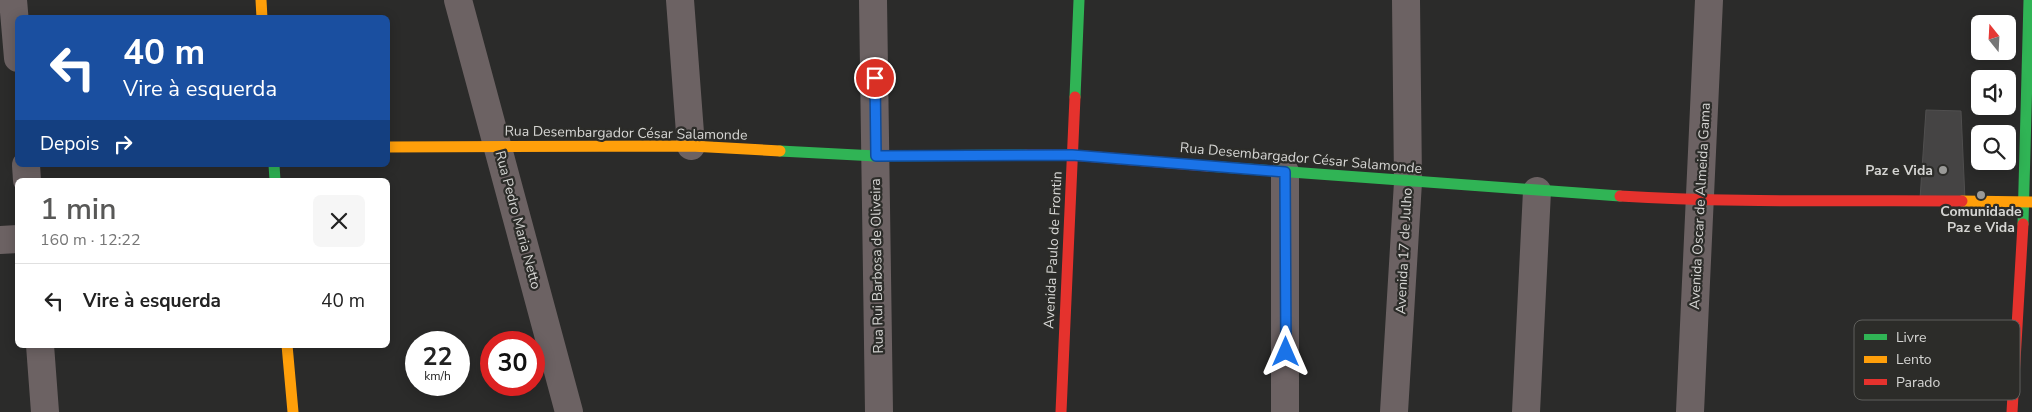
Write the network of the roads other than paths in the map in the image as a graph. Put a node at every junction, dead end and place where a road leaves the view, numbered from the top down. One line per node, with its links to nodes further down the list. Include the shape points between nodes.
1 (13, 0): 11 (street)
2 (261, 0): 10 (street)
3 (458, 0): 14 (street, Rua Pedro Maria Netto)
4 (680, 0): 12 (street)
5 (873, 0): 16 (street, Rua Rui Barbosa de Oliveira)
6 (1079, 0): 15 (street, Avenida Paulo de Frontin)
7 (1406, 0): 18 (street, Avenida 17 de Julho)
8 (1709, 0): 20 (street, Avenida Oscar de Almeida Gama)
9 (2029, 0): 21 (street)
10 (262, 15)
11 (15, 23)
12 (691, 146): 14 (street, Rua Desembargador César Salamonde); 16 (street, Rua Desembargador César Salamonde)
13 (390, 147): 14 (street, Rua Desembargador César Salamonde)
14 (498, 147): 29 (street, Rua Pedro Maria Netto)
15 (1072, 155): 16 (street, Rua Desembargador César Salamonde); 17 (street, Rua Desembargador César Salamonde); 31 (street, Avenida Paulo de Frontin)
16 (876, 156): 30 (street, Rua Rui Barbosa de Oliveira)
17 (1285, 172): 18 (street, Rua Desembargador César Salamonde); 32 (street)
18 (1408, 182): 19 (street, Rua Desembargador César Salamonde); 33 (street, Avenida 17 de Julho)
19 (1537, 191): 20 (street, Rua Desembargador César Salamonde); 34 (street)
20 (1701, 201): 21 (street, Rua Desembargador César Salamonde); 35 (street, Avenida Oscar de Almeida Gama)
21 (2028, 201): 24 (street)
22 (15, 239): 23 (street)
23 (0, 240)
24 (2019, 320)
25 (40, 348): 27 (street)
26 (287, 348): 28 (street)
27 (45, 412)
28 (293, 412)
29 (569, 412)
30 (879, 412)
31 (1061, 412)
32 (1286, 412)
33 (1394, 412)
34 (1526, 412)
35 (1690, 412)

